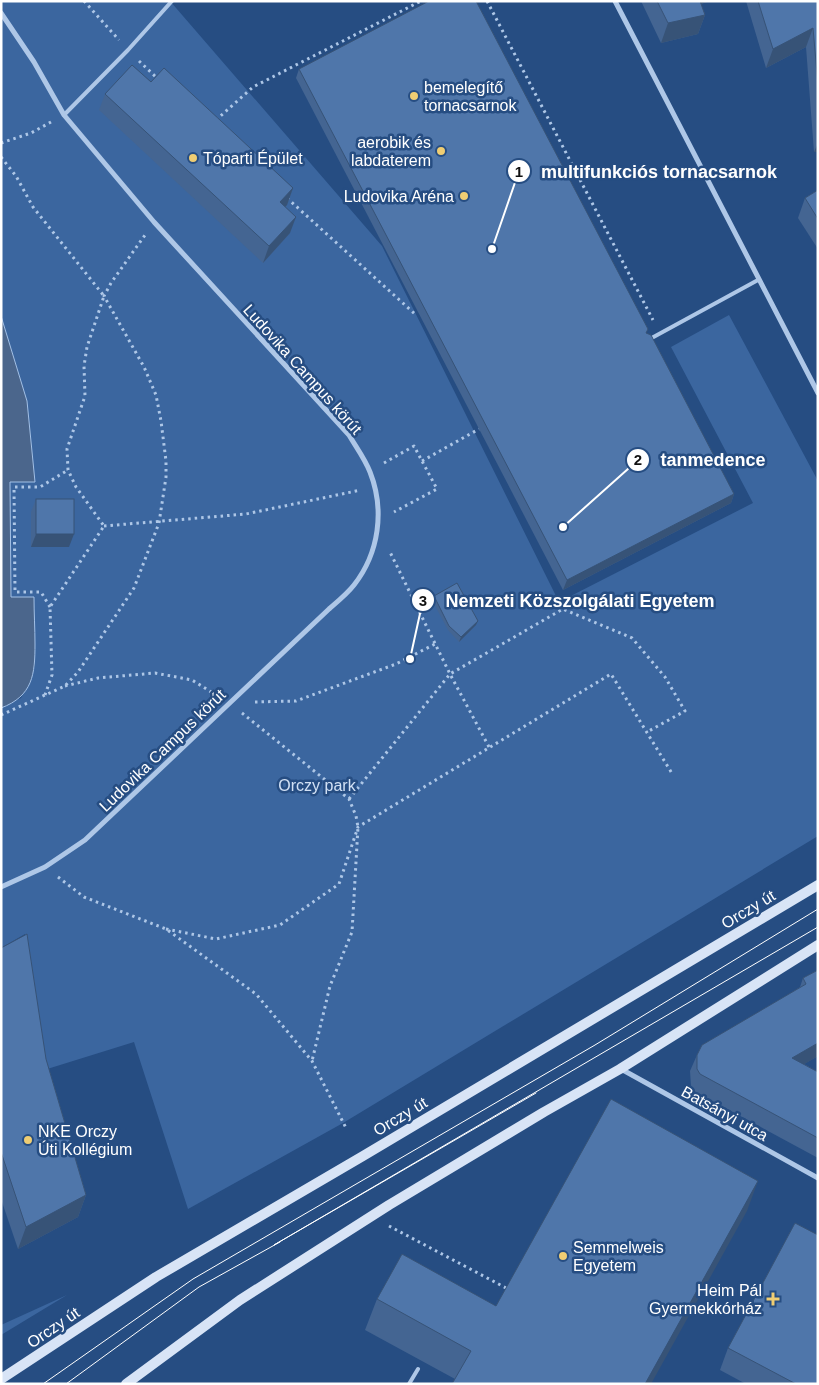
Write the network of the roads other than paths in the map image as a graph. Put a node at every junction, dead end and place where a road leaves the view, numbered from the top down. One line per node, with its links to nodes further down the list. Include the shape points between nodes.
1 (172, 1): 4 (lane)
2 (615, 1): 5 (street)
3 (1, 13): 4 (street, Ludovika Campus körút)
4 (64, 115): 9 (street, Ludovika Campus körút, via 154,222 349,435 370,471 379,520 368,562 354,585 85,840 45,867)
5 (758, 280): 6 (lane); 7 (street)
6 (646, 341)
7 (818, 393)
8 (818, 884): 14 (street, Orczy út, via 156,1277)
9 (1, 887)
10 (818, 945): 11 (street)
11 (620, 1069): 12 (street, Batsányi utca); 15 (street, via 371,1216 240,1300)
12 (818, 1178)
13 (418, 1369): 16 (lane)
14 (1, 1379)
15 (126, 1384)
16 (409, 1384)

